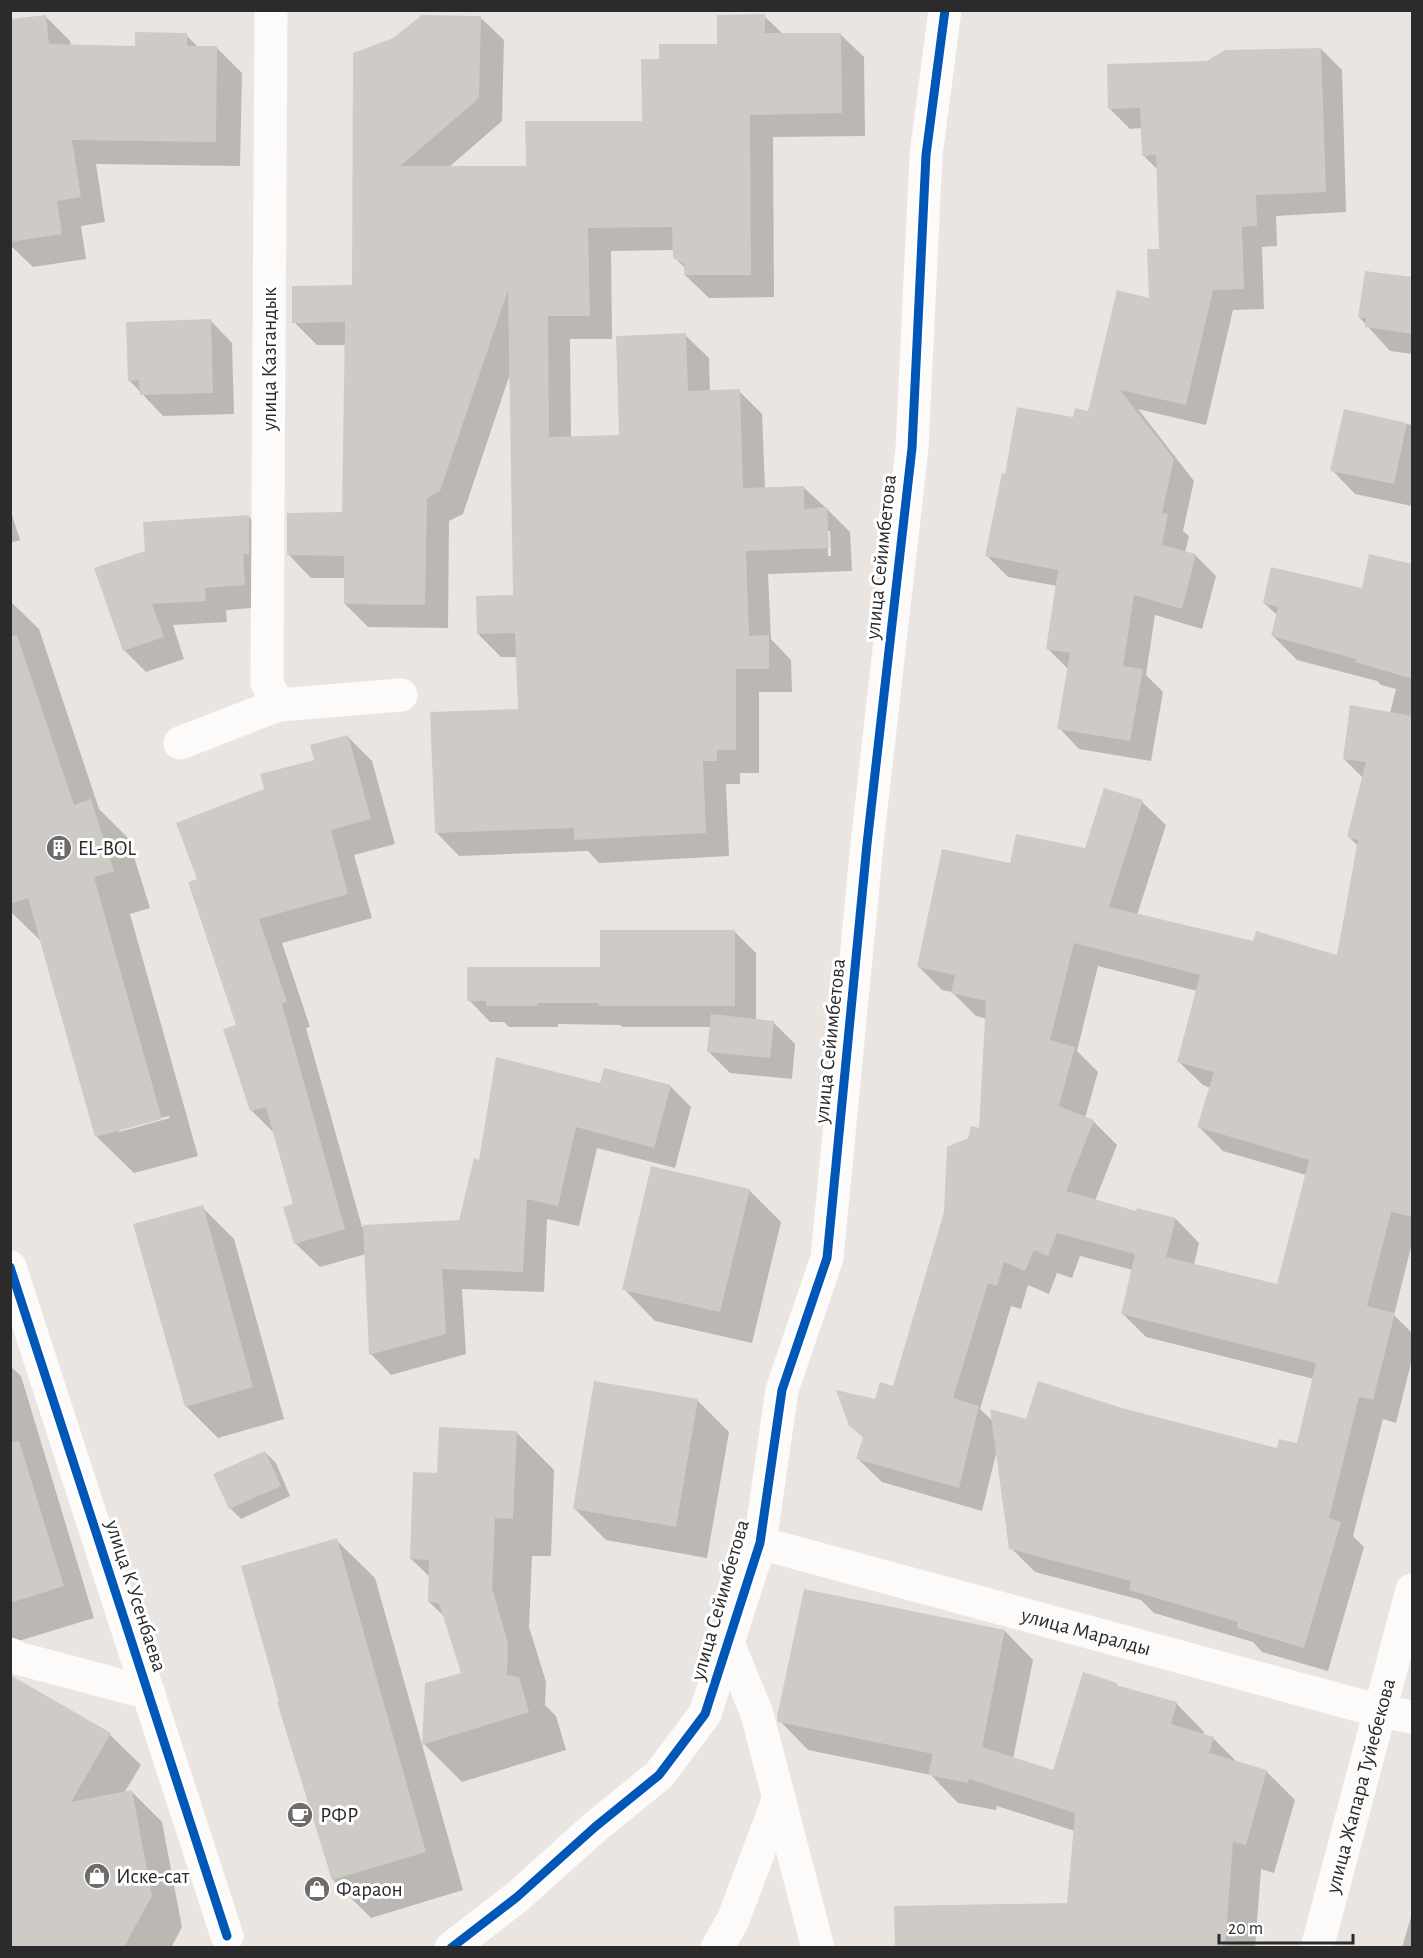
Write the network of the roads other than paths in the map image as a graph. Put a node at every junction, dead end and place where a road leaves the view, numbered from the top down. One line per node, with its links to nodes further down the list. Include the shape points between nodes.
1 (271, 10): 4 (street, улица Казгандык, via 267,682)
2 (945, 10): 7 (street, улица Сейимбетова, via 926,155 912,448 868,832 827,1258 782,1390)
3 (401, 695): 4 (street)
4 (278, 705): 5 (street)
5 (180, 743)
6 (10, 1268): 11 (street, улица К Усенбаева)
7 (759, 1543): 9 (street, улица Сейимбетова); 12 (street, улица Маралды)
8 (1413, 1590): 12 (street, улица Жапара Туйебекова)
9 (728, 1643): 14 (street, via 757,1714); 16 (street, улица Сейимбетова, via 705,1714 659,1775 517,1897)
10 (10, 1654): 11 (street)
11 (149, 1694): 15 (street, улица К Усенбаева)
12 (1380, 1711): 13 (street, улица Маралды); 19 (street, улица Жапара Туйебекова)
13 (1413, 1717)
14 (779, 1798): 17 (street, via 733,1920); 18 (street)
15 (227, 1944)
16 (451, 1947)
17 (717, 1947)
18 (818, 1947)
19 (1317, 1947)

